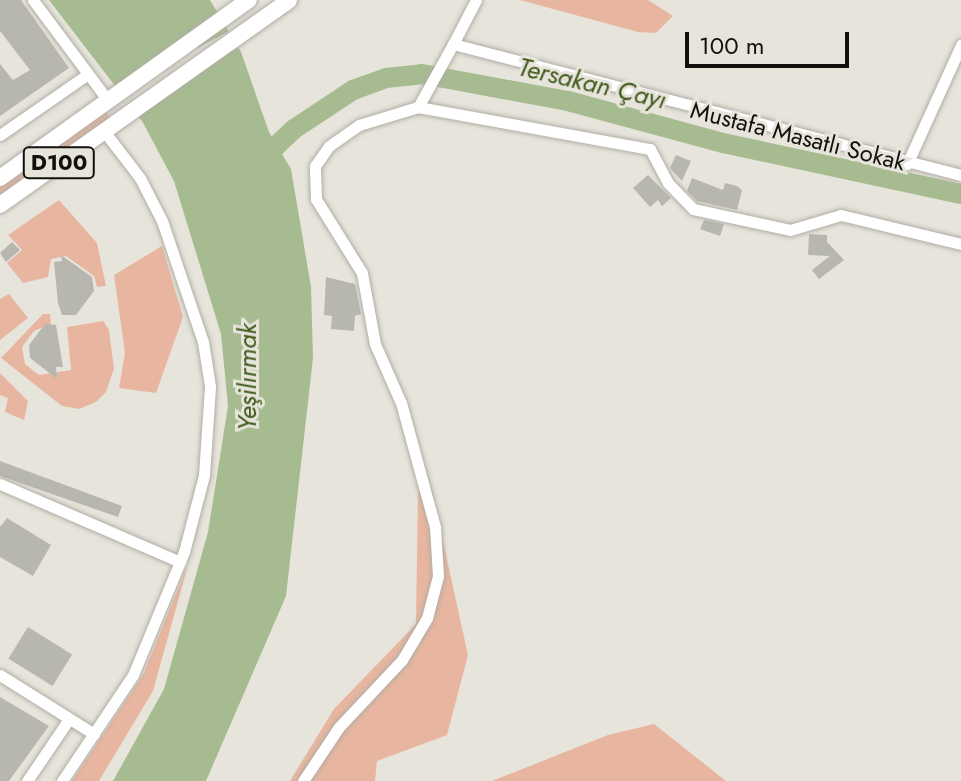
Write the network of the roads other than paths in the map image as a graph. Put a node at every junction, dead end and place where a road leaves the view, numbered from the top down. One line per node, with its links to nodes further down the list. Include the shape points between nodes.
1 (33, 0): 7 (street)
2 (289, 0): 10 (highway, D100)
3 (476, 0): 5 (street)
4 (235, 6): 8 (highway, D100)
5 (453, 44): 9 (street); 12 (street, Mustafa Masatlı Sokak)
6 (961, 45): 12 (street)
7 (88, 74): 8 (street); 11 (street)
8 (112, 100): 14 (highway, D100)
9 (418, 107): 16 (street, via 650,149 668,183 693,209 790,230 841,215); 24 (street, via 359,125 329,146 315,166 316,199 362,273 375,344 401,403 428,493 438,576 427,618 402,660 339,727)
10 (104, 131): 15 (highway, D100); 18 (street, via 140,178 162,221 203,342 210,386 204,475)
11 (0, 135)
12 (907, 164): 13 (street, Mustafa Masatlı Sokak)
13 (961, 175)
14 (0, 178)
15 (0, 205)
16 (961, 244)
17 (0, 484): 18 (street)
18 (180, 562): 21 (street, via 133,675)
19 (0, 675): 20 (street)
20 (69, 719): 21 (street); 22 (street)
21 (94, 734): 23 (street)
22 (27, 781)
23 (62, 781)
24 (303, 781)

